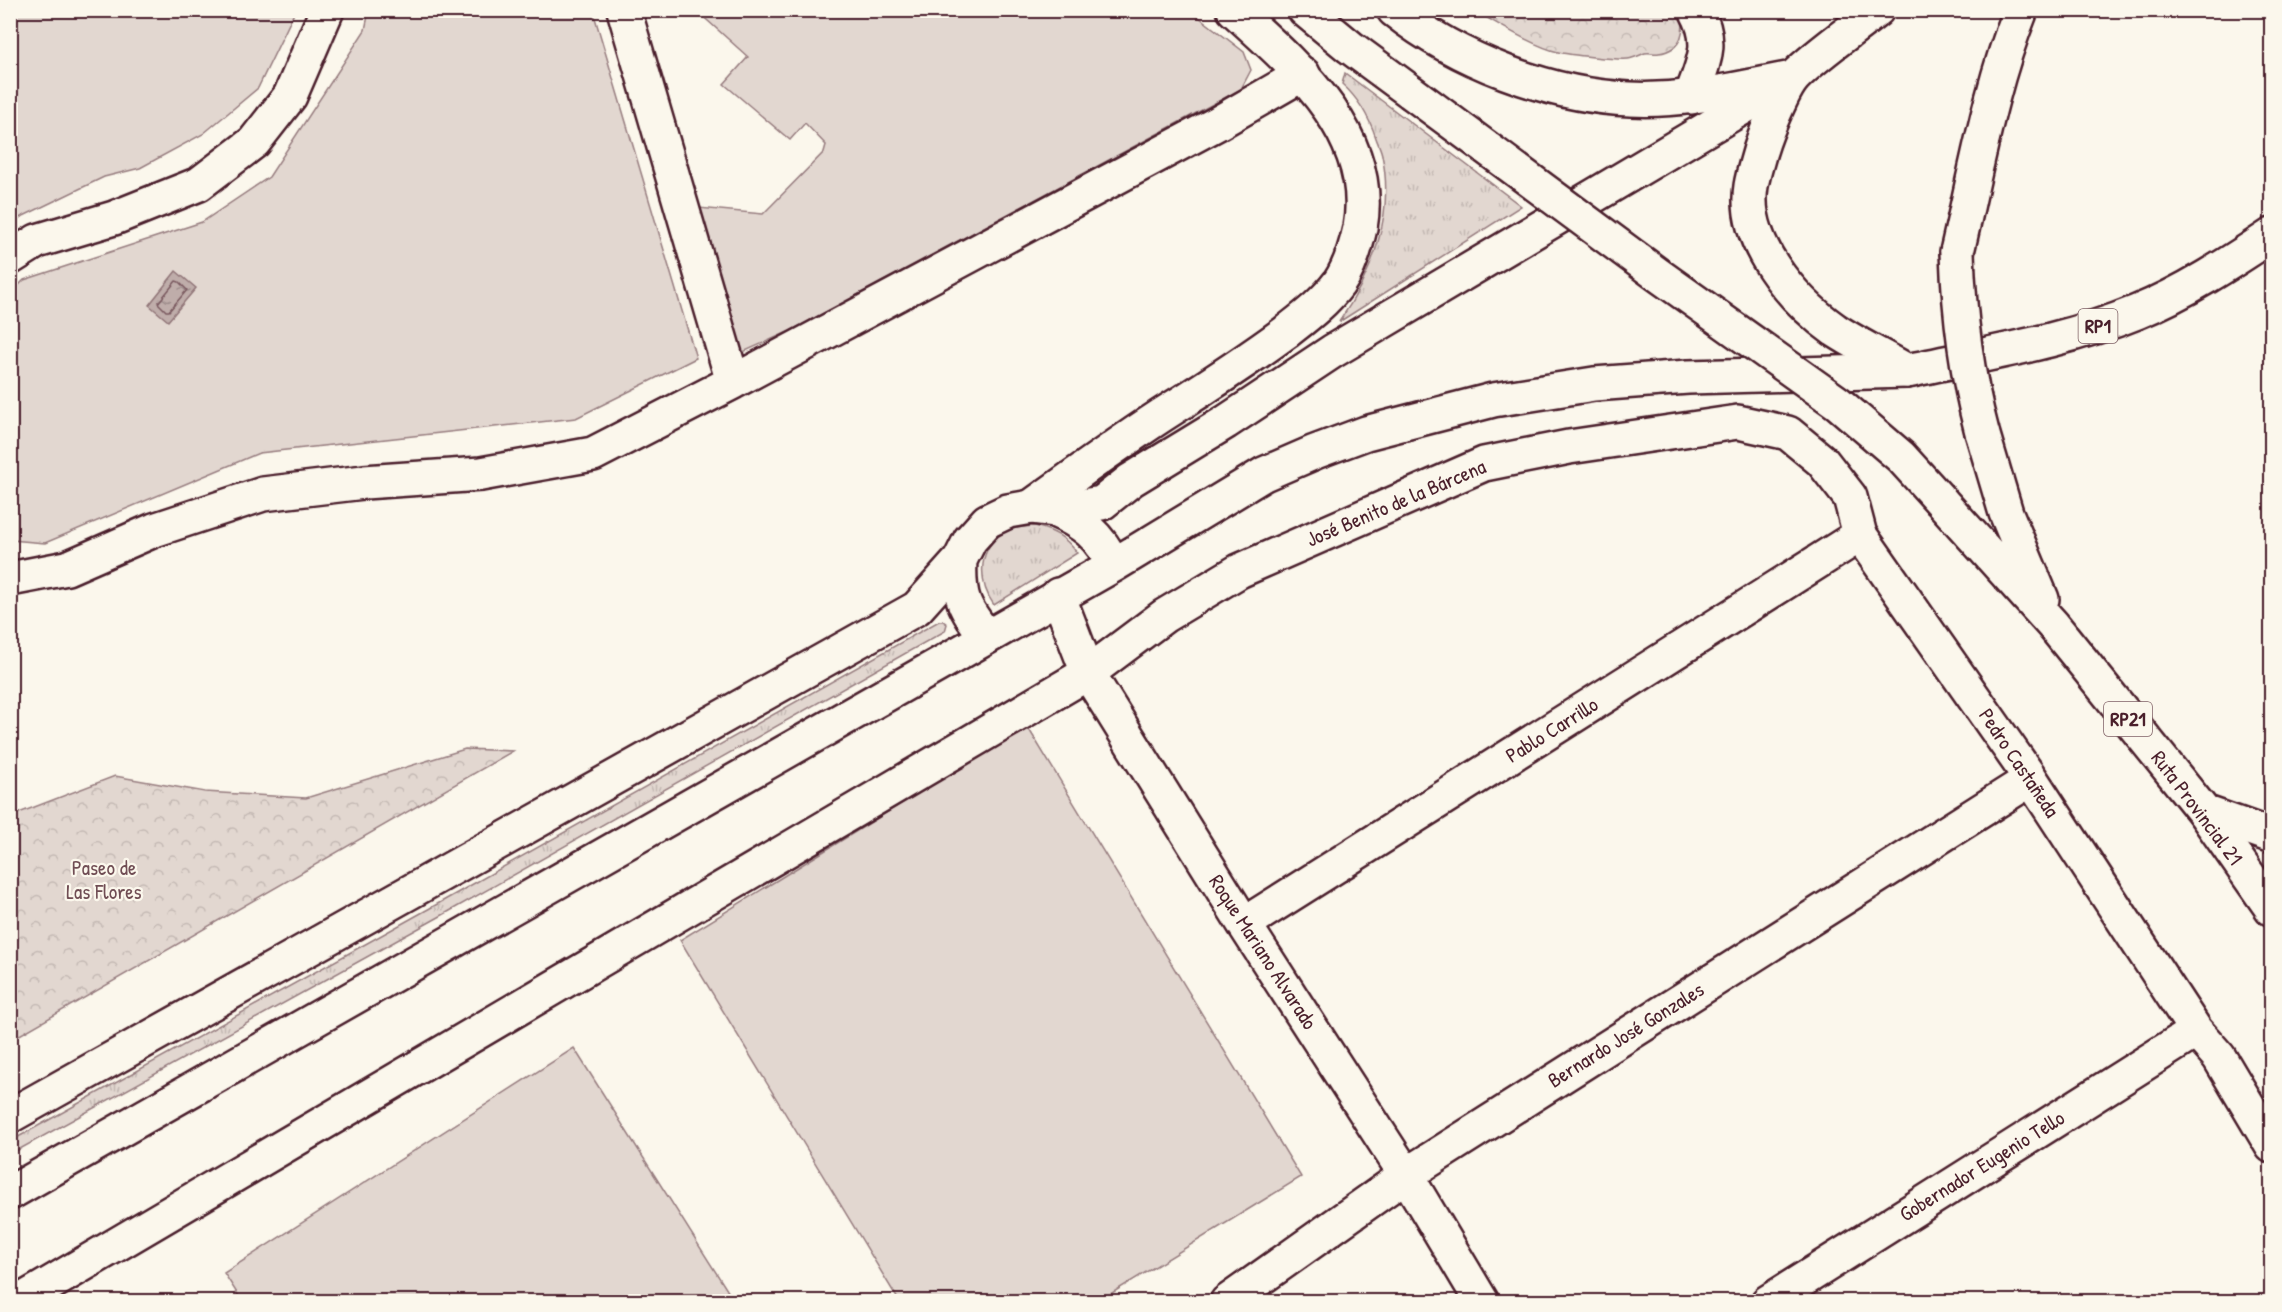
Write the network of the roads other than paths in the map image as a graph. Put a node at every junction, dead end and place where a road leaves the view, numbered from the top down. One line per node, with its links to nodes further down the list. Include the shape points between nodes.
1 (327, 10): 13 (street, via 290,96 254,142 199,184 114,218 37,241)
2 (624, 10): 15 (street)
3 (1234, 10): 9 (street)
4 (1305, 10): 23 (street, bridge, via 1657,274 1838,404 1901,457)
5 (1394, 10): 11 (street, via 1448,45 1496,69 1545,85 1630,99)
6 (1696, 10): 11 (street, via 1707,41)
7 (1877, 10): 10 (street)
8 (2021, 10): 23 (street, bridge, via 1994,97 1957,252 1960,318 1982,432 2006,513)
9 (1303, 74): 15 (street); 17 (street, via 1348,142 1361,188 1362,217 1356,248 1340,282 1314,310 1262,350 1126,438)
10 (1793, 78): 11 (street); 14 (street, via 1766,132 1750,188 1752,215 1762,251 1798,297 1835,329); 17 (street, via 1333,351 1131,480 1102,503)
11 (1691, 97)
12 (2271, 235): 14 (street, RP1, via 2219,270 2138,312 2069,336)
13 (10, 258)
14 (1907, 371): 20 (street, RP1, via 1688,377 1594,384 1493,400 1366,433 1264,474)
15 (732, 382): 21 (street, via 593,454 481,474 364,482 263,495 154,530 67,568)
16 (1738, 422): 18 (street, Pedro Castañeda, via 1788,433 1822,460 1850,497); 25 (street, José Benito de la Bárcena, via 1484,464 1239,571 1164,616)
17 (1043, 509): 19 (street, via 1008,511 987,521 970,540); 20 (street, via 1076,519 1104,546)
18 (1860, 535): 26 (street, Pedro Castañeda); 30 (street, Pablo Carrillo)
19 (960, 560): 24 (street, via 959,585 966,611); 32 (street, via 917,608)
20 (1114, 565): 22 (street, RP1)
21 (10, 579)
22 (1058, 595): 24 (street, RP1); 25 (street, Roque Mariano Alvarado)
23 (2053, 625): 27 (street, Ruta Provincial 21 / RP21)
24 (987, 637): 35 (street, RP1)
25 (1088, 673): 30 (street, Roque Mariano Alvarado); 36 (street, José Benito de la Bárcena)
26 (2031, 779): 31 (street, Pedro Castañeda); 34 (street, Bernardo José Gonzales)
27 (2204, 812): 28 (street); 29 (street, Ruta Provincial 21 / RP21)
28 (2271, 836)
29 (2271, 909)
30 (1244, 924): 34 (street, Roque Mariano Alvarado)
31 (2196, 1030): 33 (street, Pedro Castañeda, via 2218,1057); 39 (street, Gobernador Eugenio Tello)
32 (10, 1116)
33 (2271, 1146)
34 (1406, 1174): 37 (street, Bernardo José Gonzales); 38 (street, Roque Mariano Alvarado)
35 (10, 1193)
36 (19, 1302)
37 (1227, 1302)
38 (1482, 1302)
39 (1768, 1302)

